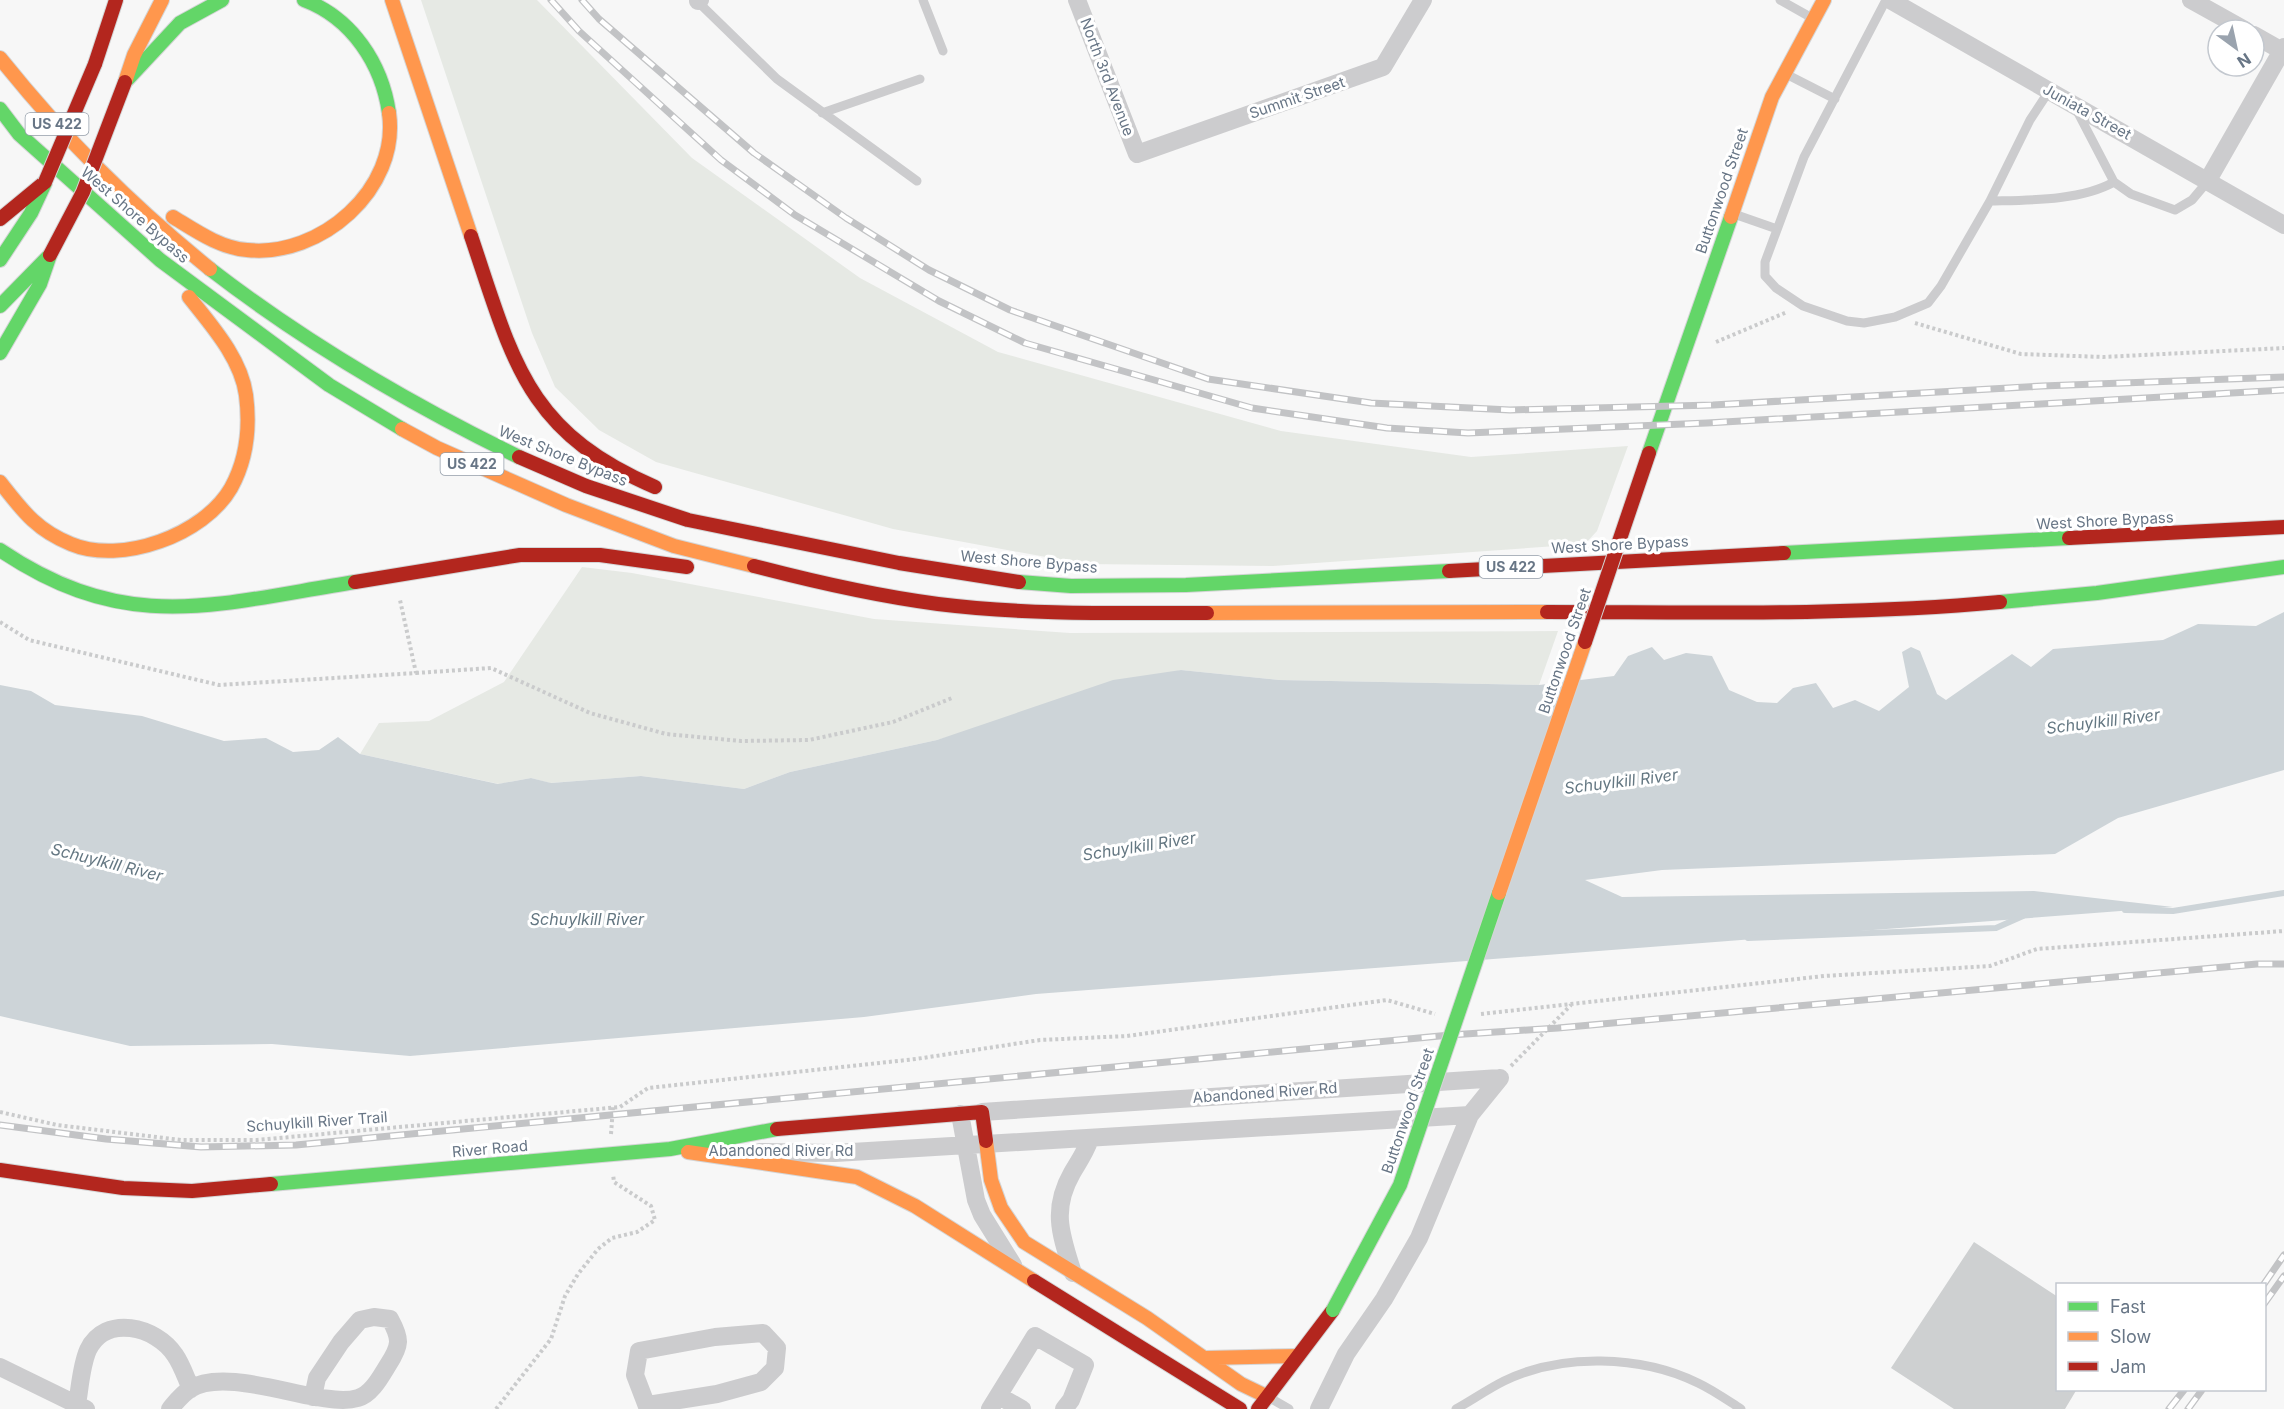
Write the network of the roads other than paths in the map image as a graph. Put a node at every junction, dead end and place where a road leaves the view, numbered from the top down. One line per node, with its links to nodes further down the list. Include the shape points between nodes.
1 (116, 0): 22 (main road)
2 (129, 0): 22 (main road)
3 (162, 0): 26 (main road)
4 (222, 0): 26 (main road, via 180,23)
5 (304, 0): 35 (main road, via 343,24 359,40 373,58 385,93 389,138 384,166 371,192 350,216 303,244 241,249 205,237)
6 (392, 0): 51 (main road, via 512,357 530,391 560,429 581,447 618,473)
7 (698, 0): 31 (lane, via 777,79)
8 (923, 0): 19 (lane)
9 (1077, 0): 34 (street, North 3rd Avenue)
10 (1423, 0): 34 (street, Summit Street, via 1383,67)
11 (1780, 0): 16 (lane)
12 (1824, 0): 16 (main road, Buttonwood Street)
13 (1888, 0): 27 (street, Juniata Street); 28 (lane)
14 (2192, 0): 15 (street)
15 (2224, 18)
16 (1814, 19): 23 (main road, Buttonwood Street)
17 (2266, 41): 18 (street)
18 (2283, 50): 36 (street)
19 (943, 51)
20 (0, 54): 24 (main road)
21 (0, 58): 24 (main road, West Shore Bypass / US 422)
22 (95, 64): 38 (main road, bridge)
23 (1784, 73): 28 (lane); 41 (main road, Buttonwood Street)
24 (13, 74): 35 (main road, West Shore Bypass / US 422)
25 (920, 79): 31 (lane)
26 (125, 82): 45 (main road, bridge, via 83,192)
27 (2049, 91): 29 (street, Juniata Street); 40 (lane, via 2030,120)
28 (1835, 99): 44 (lane, via 1804,157)
29 (2075, 106): 36 (street, Juniata Street); 39 (lane)
30 (0, 109): 33 (main road, West Shore Bypass / US 422)
31 (822, 113): 37 (lane)
32 (0, 116): 33 (main road)
33 (20, 134): 47 (main road, West Shore Bypass / US 422)
34 (1137, 154)
35 (103, 173): 54 (main road, West Shore Bypass / US 422, via 155,224 265,310 339,358 494,447 654,510)
36 (2208, 180): 39 (lane, via 2199,194 2175,210 2131,194); 43 (street, Juniata Street)
37 (917, 181)
38 (45, 182): 42 (main road); 46 (main road)
39 (2115, 182): 40 (lane, via 2084,193)
40 (1990, 201): 44 (lane, via 1928,303 1864,323 1803,306 1776,288 1766,276 1765,262)
41 (1732, 213): 44 (lane); 70 (main road, Buttonwood Street, bridge, via 1400,1185 1333,1310)
42 (1, 218)
43 (2284, 225)
44 (1777, 228)
45 (50, 255): 48 (main road); 49 (main road, via 40,284)
46 (0, 260)
47 (160, 260): 50 (main road, via 230,352 246,395 248,449 224,498 210,514 171,540 146,549 110,552 53,536 27,518); 59 (main road, West Shore Bypass / US 422, via 329,385 437,448 566,505 674,546)
48 (0, 306)
49 (0, 353)
50 (0, 482)
51 (666, 491)
52 (704, 510): 54 (main road)
53 (2284, 527): 54 (main road, West Shore Bypass / US 422, via 1186,585 1070,586 922,568)
54 (741, 532)
55 (0, 550): 57 (main road, via 42,578 72,590 117,605 151,610 197,608 520,555 551,553 647,560)
56 (2284, 567): 59 (main road, West Shore Bypass / US 422, via 2097,593 1957,606 1749,612 1060,613 939,604)
57 (698, 569)
58 (734, 576): 59 (main road)
59 (824, 584)
60 (981, 1113): 61 (main road, River Road); 62 (street, Abandoned River Rd, via 1500,1078); 64 (main road)
61 (960, 1114): 65 (street); 66 (main road, River Road, via 783,1128)
62 (1470, 1115): 63 (street, Abandoned River Rd); 87 (street, via 1419,1238 1346,1354)
63 (1090, 1139): 64 (street, Abandoned River Rd); 69 (street, via 1062,1195 1058,1218)
64 (986, 1145): 65 (street, Abandoned River Rd); 69 (main road, via 991,1180 1011,1227 1031,1247)
65 (964, 1146): 66 (street, Abandoned River Rd, via 815,1154); 68 (street, via 982,1215)
66 (670, 1149): 67 (main road, River Road, via 192,1191 123,1188); 68 (main road, via 856,1177 915,1206)
67 (0, 1170)
68 (1014, 1266): 73 (main road)
69 (1073, 1273): 71 (main road)
70 (1298, 1356): 71 (main road); 76 (main road, Buttonwood Street)
71 (1206, 1358): 76 (main road, via 1241,1384)
72 (0, 1367): 78 (street)
73 (1200, 1384): 83 (main road); 84 (main road)
74 (191, 1389): 75 (street, via 208,1383 235,1382); 78 (street, via 175,1354 160,1340 141,1329 118,1327 98,1336 87,1351); 80 (street)
75 (313, 1397): 75 (street, via 359,1398 376,1384 397,1351 399,1335 390,1319 360,1320 317,1378)
76 (1268, 1397): 85 (main road, Buttonwood Street); 86 (lane)
77 (994, 1402): 81 (street); 82 (street, via 1035,1336 1085,1365)
78 (81, 1407)
79 (648, 1407): 79 (street, via 635,1375 639,1351 763,1333 777,1348 775,1368 760,1383)
80 (170, 1409)
81 (1022, 1409)
82 (1064, 1409)
83 (1215, 1409)
84 (1240, 1409)
85 (1258, 1409)
86 (1289, 1409)
87 (1319, 1409)
88 (1456, 1409): 89 (lane, via 1506,1380 1555,1364 1605,1361 1650,1367 1697,1382)
89 (1742, 1409)

